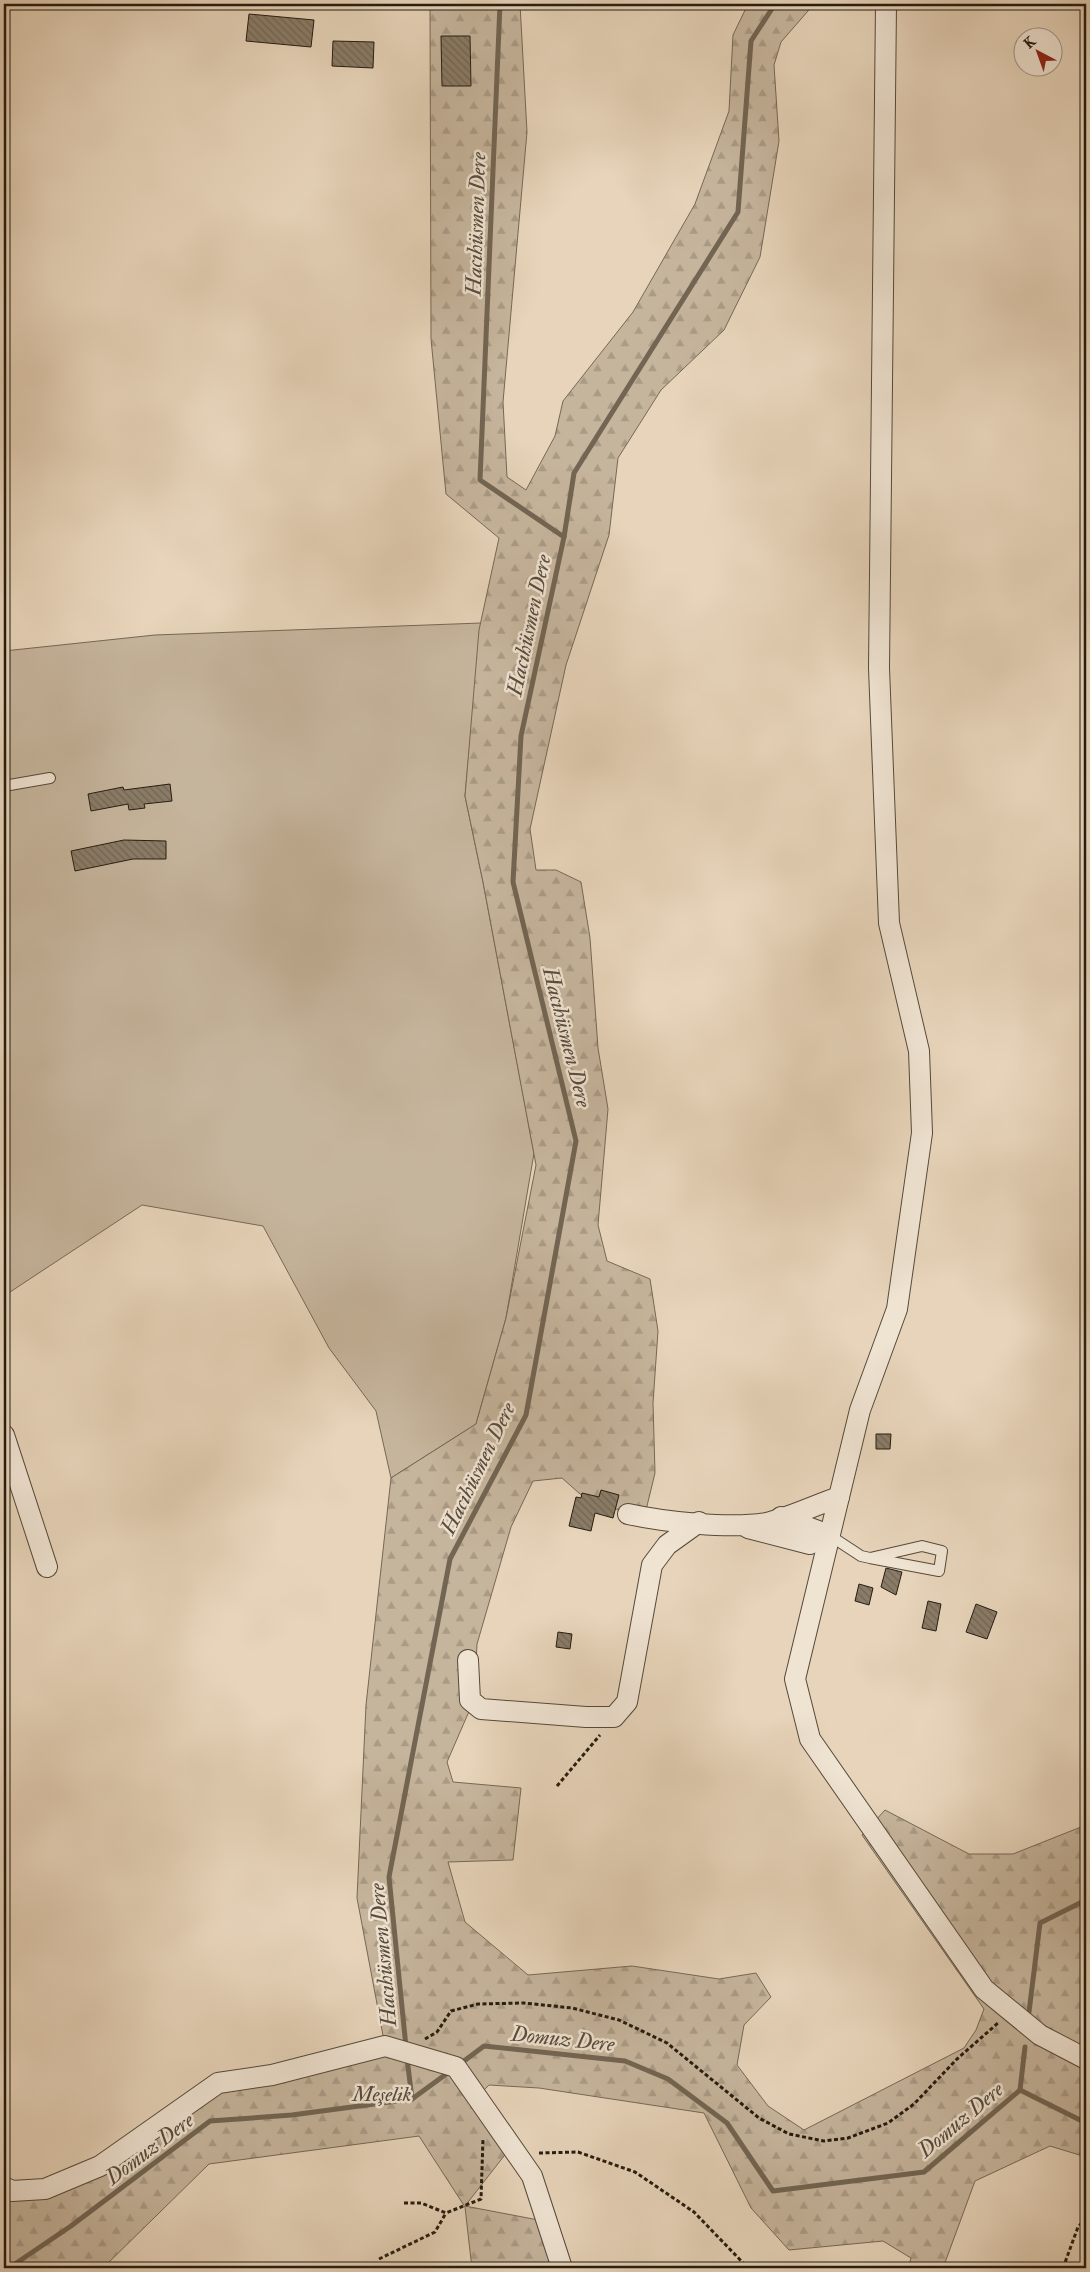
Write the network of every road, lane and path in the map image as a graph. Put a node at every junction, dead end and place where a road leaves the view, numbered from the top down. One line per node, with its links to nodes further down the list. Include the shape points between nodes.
1 (886, 4): 5 (street, via 878,668 889,923 919,1050 922,1133 897,1309 860,1410)
2 (50, 778): 3 (lane)
3 (4, 786)
4 (4, 1435): 12 (street)
5 (839, 1497): 7 (street); 10 (street)
6 (628, 1514): 8 (street, via 658,1520)
7 (781, 1517): 9 (street, via 767,1522); 10 (street)
8 (700, 1522): 9 (street); 14 (street, via 667,1544 652,1565 627,1702)
9 (732, 1524): 10 (street, via 810,1544)
10 (830, 1535): 11 (lane, via 861,1556); 16 (street, via 795,1679 810,1739 984,1989)
11 (870, 1558): 11 (lane, via 939,1571 942,1551 922,1546)
12 (47, 1567)
13 (468, 1660): 14 (street, via 470,1700 481,1709)
14 (614, 1717): 15 (path)
15 (557, 1786)
16 (1011, 2011): 17 (path, via 957,2059 914,2104 888,2123 848,2138 824,2141 789,2134 759,2118 667,2043 619,2020 572,2008 524,2003 478,2004 452,2012 438,2032); 18 (street, via 1040,2035)
17 (403, 2052): 19 (street, via 456,2067); 21 (street, via 385,2046 272,2075 218,2084 100,2166 45,2189 12,2191)
18 (1086, 2059)
19 (484, 2108): 20 (street); 23 (path, via 481,2200)
20 (511, 2146): 26 (street, via 532,2176); 27 (path, via 535,2153 578,2152 635,2172 694,2212)
21 (4, 2187)
22 (404, 2203): 23 (path, via 421,2203)
23 (446, 2213): 25 (path, via 435,2232)
24 (1086, 2218): 28 (path, via 1078,2227)
25 (379, 2259)
26 (562, 2268)
27 (748, 2268)
28 (1064, 2268)

